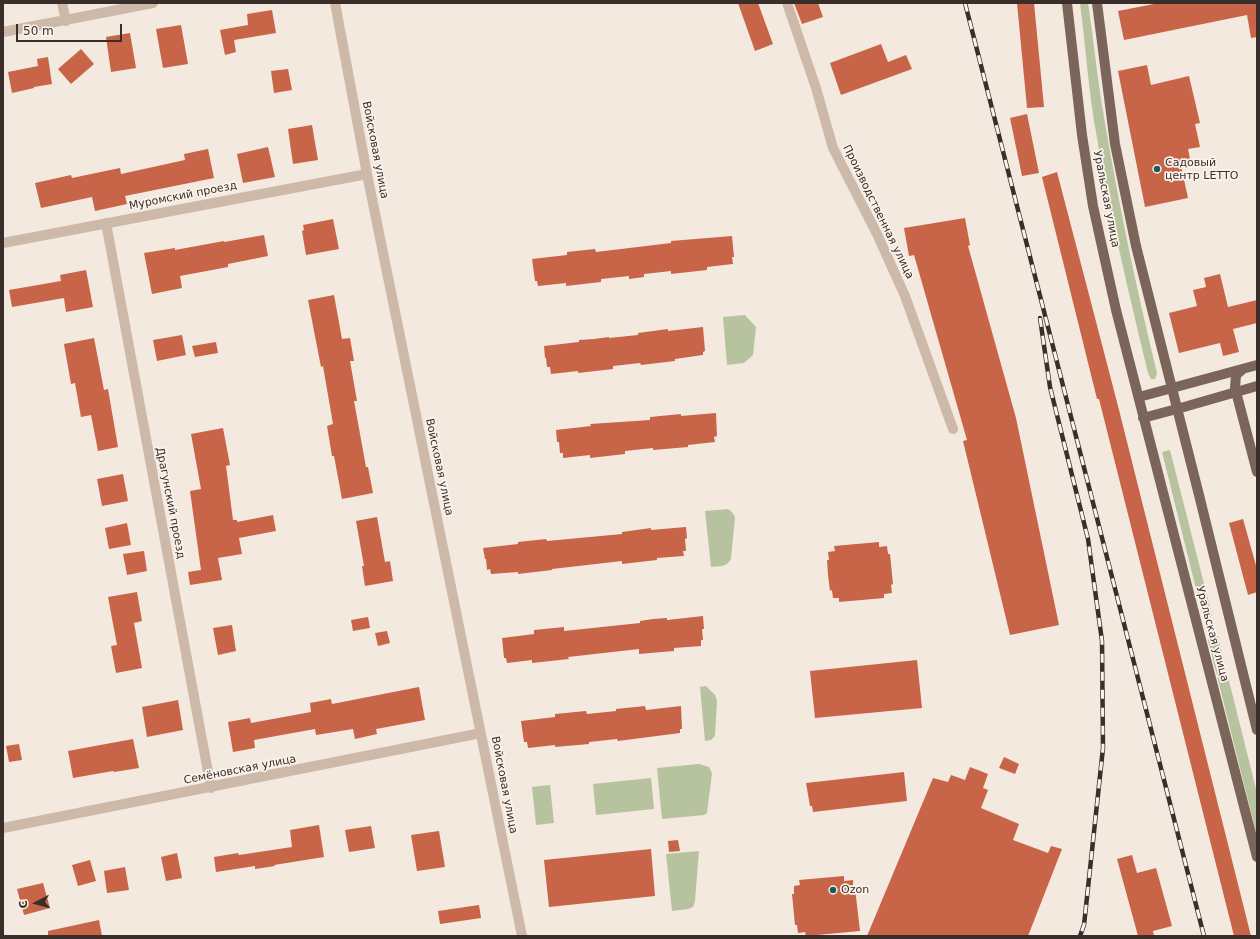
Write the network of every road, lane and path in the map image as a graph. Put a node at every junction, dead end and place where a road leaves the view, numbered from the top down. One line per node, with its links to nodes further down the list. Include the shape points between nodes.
1 (62, 3): 7 (street)
2 (153, 3): 7 (street)
3 (335, 3): 9 (street, Войсковая улица)
4 (786, 3): 22 (street, Производственная улица, via 816,88 833,148 905,296)
5 (1066, 3): 17 (main road, Уральская улица, via 1093,206)
6 (1097, 3): 15 (main road, Уральская улица, via 1115,144 1139,260)
7 (66, 21): 8 (street)
8 (3, 32)
9 (367, 174): 10 (street, Муромский проезд); 25 (street, Войсковая улица)
10 (106, 223): 11 (street, Муромский проезд); 26 (street, Драгунский проезд)
11 (3, 243)
12 (1257, 365): 13 (main road)
13 (1244, 368): 15 (main road); 16 (main road, via 1235,378)
14 (1253, 387): 16 (main road); 19 (main road, via 1242,395)
15 (1172, 388): 17 (main road); 20 (main road, Уральская улица)
16 (1236, 393): 18 (main road); 19 (main road)
17 (1139, 397): 21 (main road, Уральская улица)
18 (1218, 398): 19 (main road, via 1231,400); 20 (main road)
19 (1239, 406): 23 (main road)
20 (1177, 409): 21 (main road); 24 (main road, Уральская улица)
21 (1143, 418): 28 (main road, Уральская улица)
22 (953, 429)
23 (1257, 472)
24 (1257, 730)
25 (481, 734): 26 (street, Семёновская улица); 29 (street, Войсковая улица)
26 (210, 788): 27 (street, Семёновская улица)
27 (3, 828)
28 (1257, 857)
29 (522, 936)

